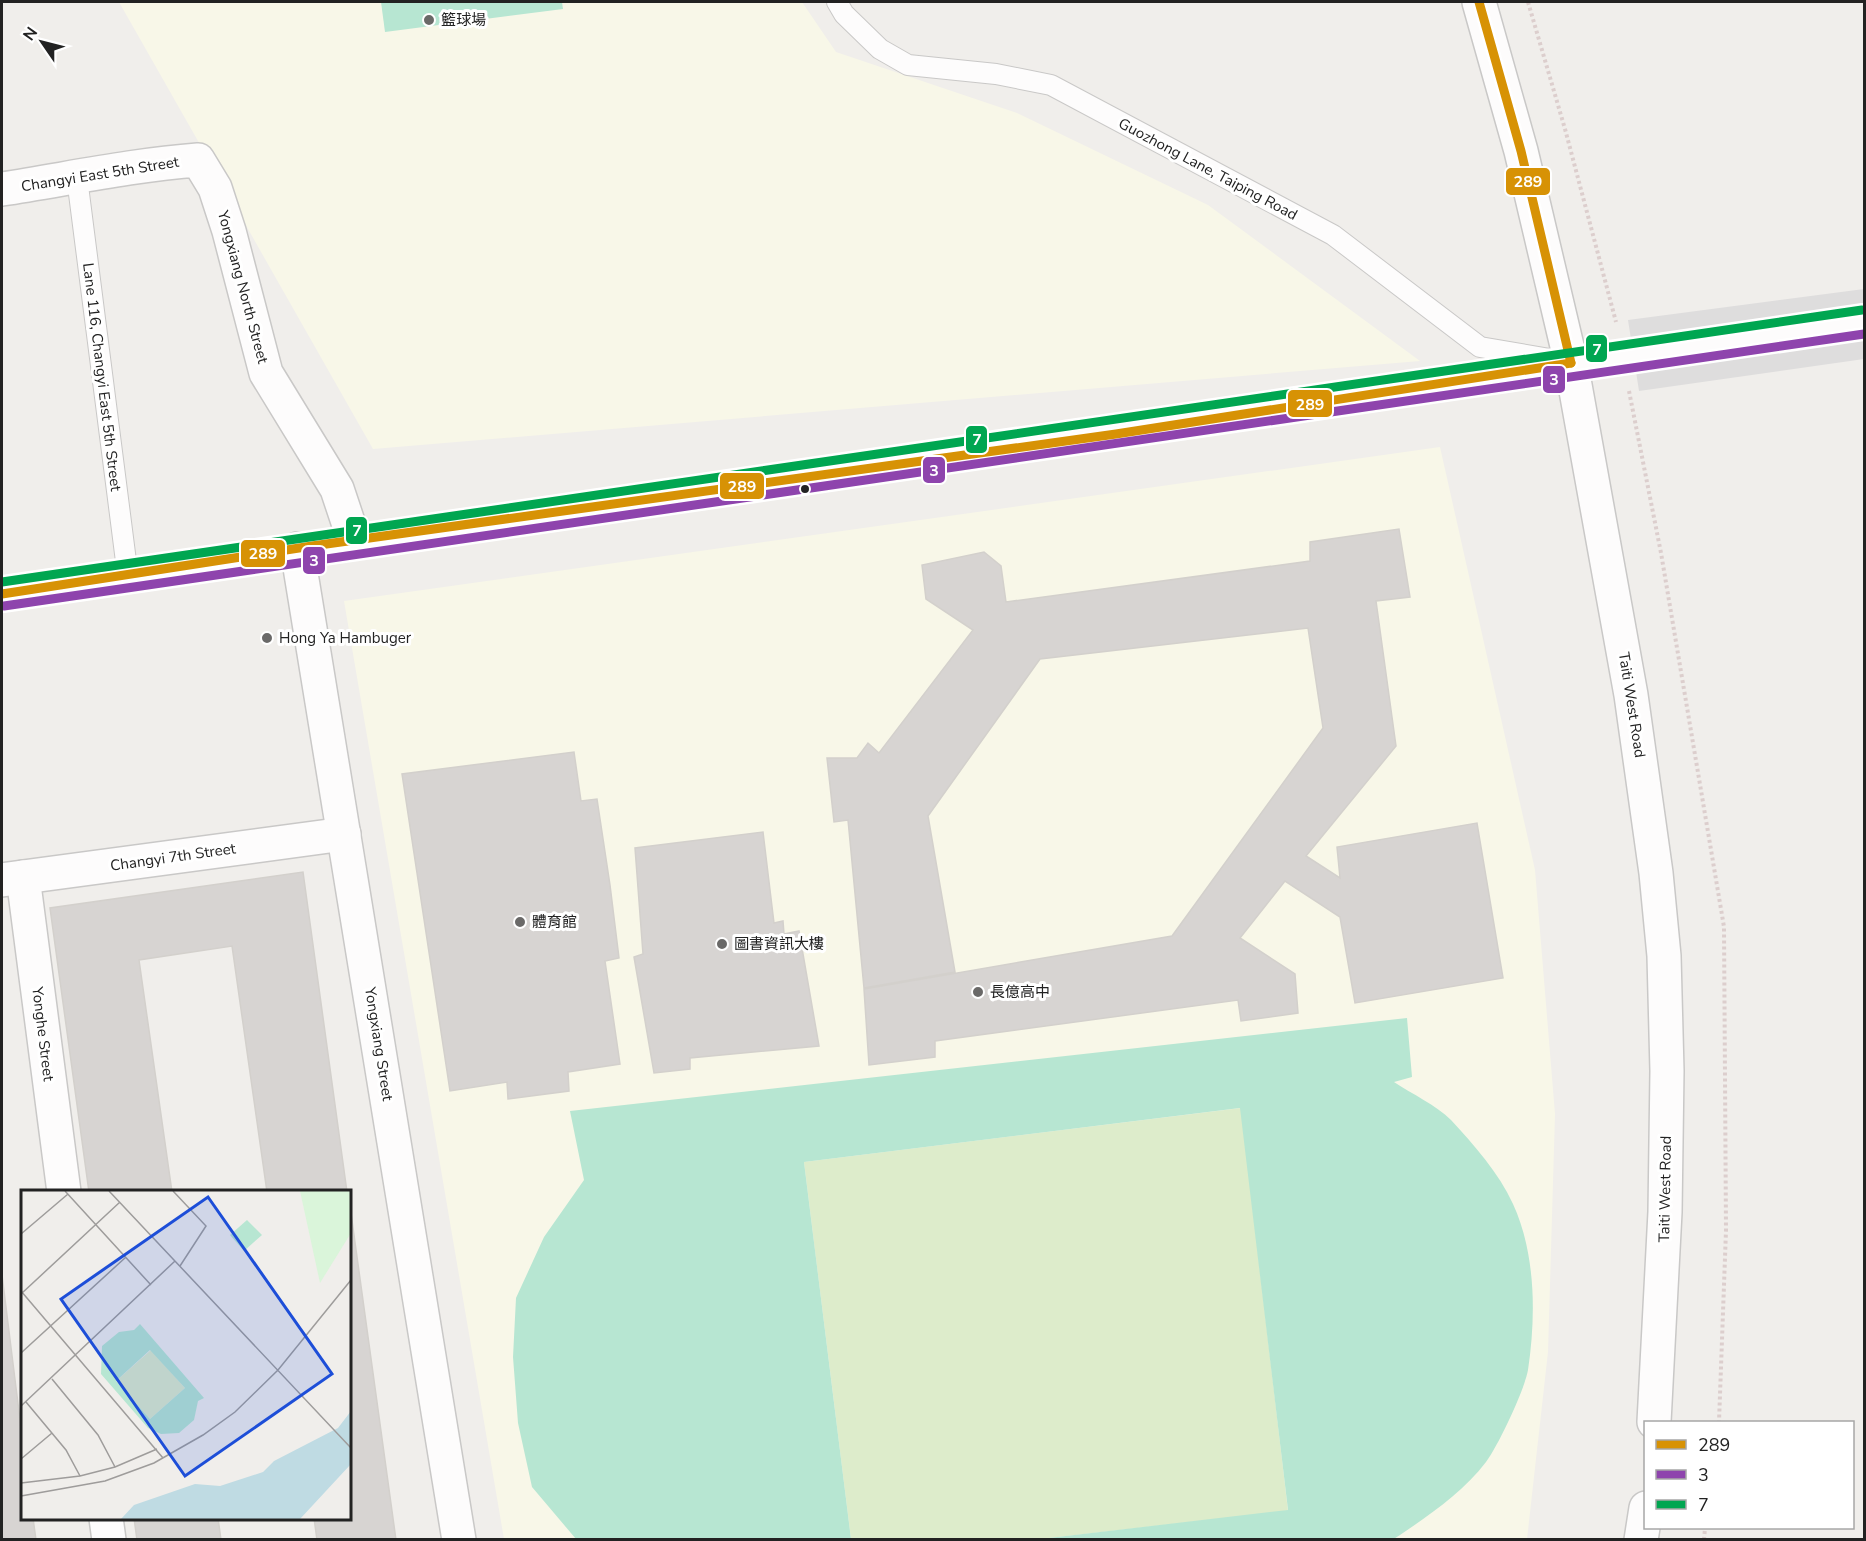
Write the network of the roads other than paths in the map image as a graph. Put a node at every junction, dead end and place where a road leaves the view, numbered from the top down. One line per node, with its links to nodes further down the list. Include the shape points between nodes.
1 (837, 2): 7 (lane, Guozhong Lane, Taiping Road, via 880,49 908,65 996,74 1051,85 1333,235 1480,347)
2 (1479, 2): 7 (street, Taiti West Road, via 1521,151)
3 (198, 160): 4 (street, Changyi East 5th Street, via 148,164); 8 (street, Yongxiang North Street, via 215,188 229,231 266,373 338,489)
4 (77, 178): 5 (street, Changyi East 5th Street); 10 (lane, Lane 116, Changyi East 5th Street)
5 (2, 189)
6 (1864, 322): 7 (street)
7 (1571, 363): 8 (street, via 595,509); 15 (street, Taiti West Road, via 1631,695 1664,956 1665,1212)
8 (354, 540): 9 (street)
9 (297, 549): 10 (street); 12 (street, Yongxiang Street)
10 (128, 577): 11 (street)
11 (2, 594)
12 (344, 834): 13 (street, Changyi 7th Street); 19 (street, Yongxiang Street)
13 (12, 879): 14 (street, Yonghe Street)
14 (64, 1190)
15 (1654, 1421)
16 (106, 1520): 18 (street)
17 (1644, 1520): 20 (street)
18 (109, 1539)
19 (459, 1539)
20 (1641, 1539)

